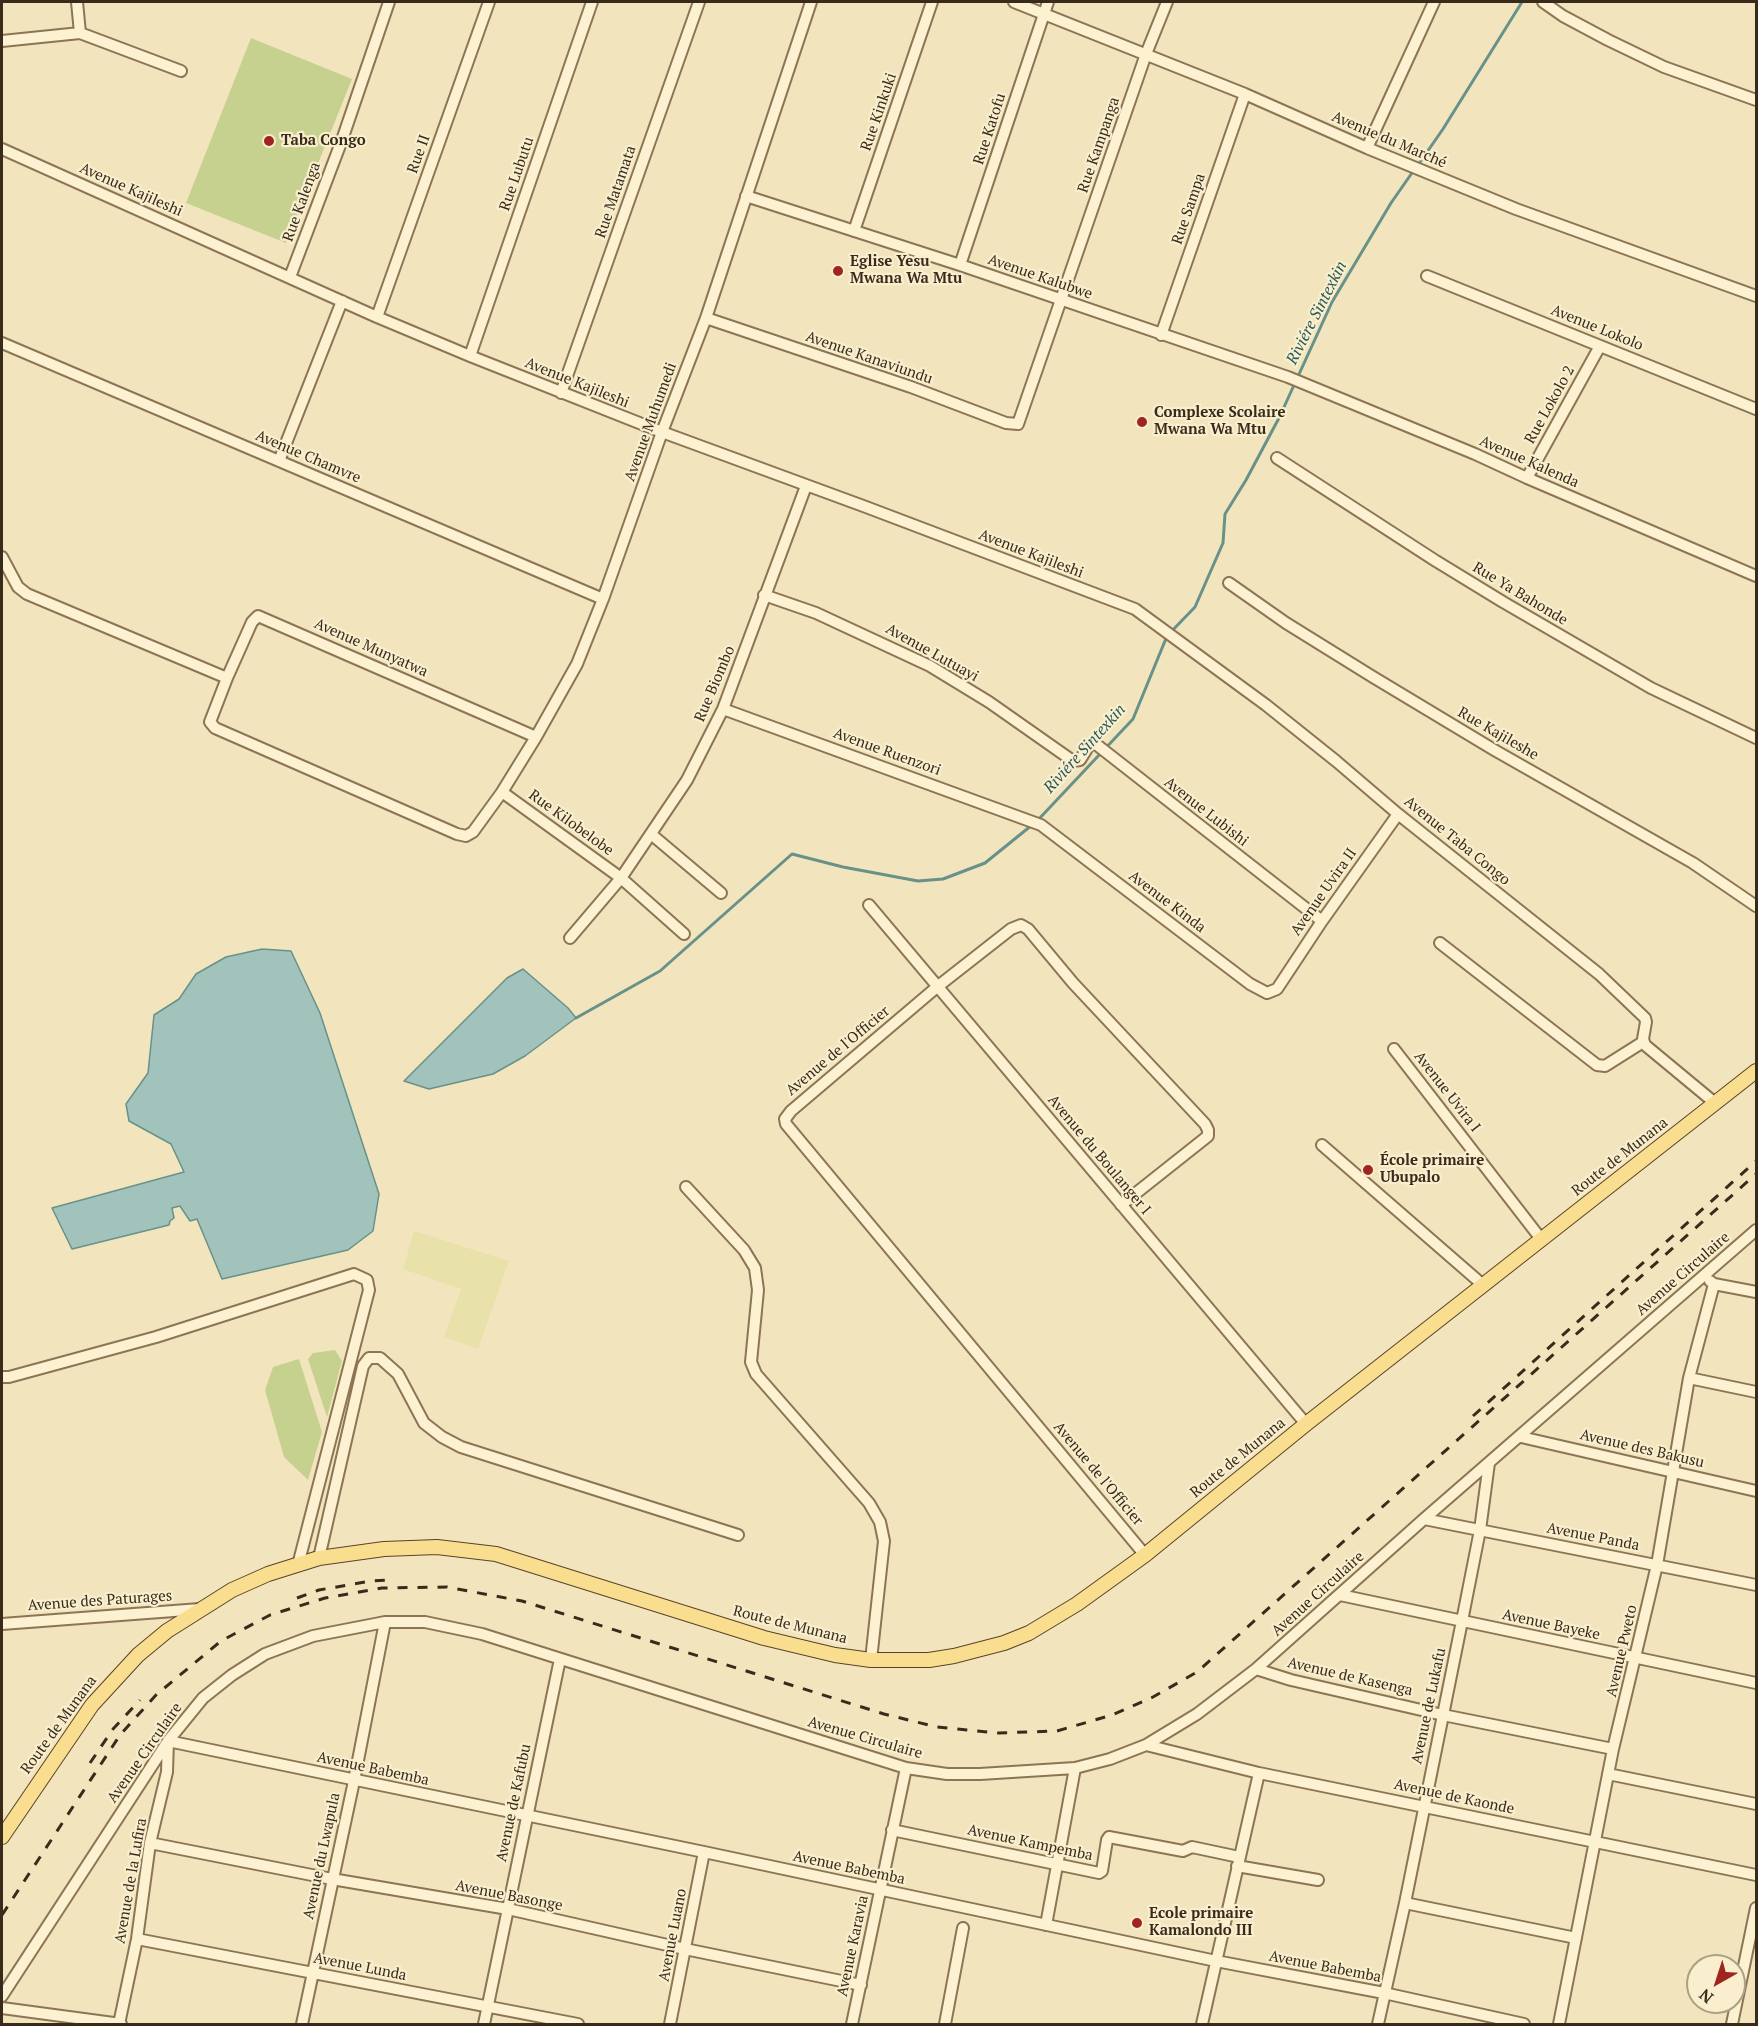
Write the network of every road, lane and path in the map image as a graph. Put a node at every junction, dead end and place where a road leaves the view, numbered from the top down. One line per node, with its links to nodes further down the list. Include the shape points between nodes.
1 (77, 2): 14 (street)
2 (389, 2): 26 (street, Rue Kalenga)
3 (489, 2): 30 (street, Rue II)
4 (592, 2): 35 (street, Rue Lubutu)
5 (699, 2): 37 (street, Rue Matamata)
6 (811, 2): 22 (street, Avenue Muhumedi)
7 (932, 2): 23 (street, Rue Kinkuki)
8 (1014, 2): 13 (street, Avenue du Marché)
9 (1048, 2): 13 (street, Rue Katofu)
10 (1167, 2): 16 (street, Rue Kampanga)
11 (1434, 2): 20 (street)
12 (1543, 2): 19 (street, via 1664,67)
13 (1044, 13): 16 (street, Avenue du Marché); 24 (street, Rue Katofu)
14 (80, 33): 15 (street); 17 (street)
15 (2, 40)
16 (1146, 54): 18 (street, Avenue du Marché); 28 (street, Rue Kampanga)
17 (181, 70)
18 (1245, 94): 20 (street, Avenue du Marché); 32 (street, Rue Sampa)
19 (1756, 100)
20 (1367, 148): 27 (street, Avenue du Marché, via 1515,209)
21 (2, 149): 26 (street, Avenue Kajileshi)
22 (746, 196): 23 (street, Avenue Kalubwe); 31 (street, Avenue Muhumedi)
23 (854, 231): 24 (street, Avenue Kalubwe)
24 (960, 266): 28 (street, Avenue Kalubwe)
25 (1427, 276): 34 (street, Avenue Lokolo)
26 (290, 277): 29 (street, Avenue Kajileshi)
27 (1756, 296)
28 (1062, 300): 32 (street, Avenue Kalubwe); 39 (street, Rue Kampanga)
29 (342, 301): 30 (street, Avenue Kajileshi); 42 (street)
30 (377, 317): 35 (street, Avenue Kajileshi)
31 (706, 318): 39 (street, Avenue Kanaviundu, via 1009,424); 40 (street, Avenue Muhumedi)
32 (1161, 334): 36 (street, Avenue Kalubwe)
33 (2, 343): 42 (street, Avenue Chamvre)
34 (1600, 346): 38 (street, Avenue Lokolo); 43 (street, Rue Lokolo 2)
35 (470, 356): 37 (street, Avenue Kajileshi)
36 (1288, 377): 43 (street, Avenue Kalenda)
37 (561, 393): 40 (street, Avenue Kajileshi)
38 (1756, 409)
39 (1020, 422)
40 (662, 432): 44 (street, Avenue Kajileshi); 49 (street, Avenue Muhumedi)
41 (1277, 458): 54 (street, Rue Ya Bahonde, via 1523,614 1651,688)
42 (279, 461): 49 (street, Avenue Chamvre)
43 (1527, 478): 46 (street, Avenue Kalenda)
44 (806, 486): 48 (street, Rue Biombo); 50 (street, Avenue Kajileshi, via 1135,609)
45 (2, 557): 51 (street, via 18,587 27,594)
46 (1756, 576)
47 (1229, 583): 63 (street, Rue Kajileshe, via 1373,677 1693,863)
48 (764, 595): 52 (street, Rue Biombo); 55 (street, Avenue Lutuayi, via 816,613 930,666)
49 (603, 599): 53 (street, Avenue Muhumedi, via 578,664)
50 (1151, 620): 57 (street, Avenue Taba Congo, via 1266,705)
51 (227, 678): 53 (street, Avenue Munyatwa, via 258,616); 56 (street, Avenue Muhumedi, via 210,720 212,727 457,834 466,836 473,832)
52 (723, 708): 58 (street, Avenue Ruenzori); 59 (street, Rue Biombo, via 687,780)
53 (536, 737): 56 (street, Avenue Muhumedi)
54 (1756, 738)
55 (1073, 761): 64 (street, Avenue Lubishi, via 1080,760 1092,744 1097,745)
56 (502, 792): 60 (street, Rue Kilobelobe)
57 (1398, 814): 64 (street, Avenue Uvira II); 70 (street, Avenue Taba Congo, via 1622,995 1646,1020)
58 (1041, 825): 69 (street, Avenue Kinda, via 1250,984 1267,993)
59 (651, 834): 60 (street, Rue Biombo); 61 (street)
60 (621, 878): 65 (street, Rue Kilobelobe); 66 (street, Rue Biombo)
61 (722, 893)
62 (868, 905): 68 (street, Avenue du Boulanger I)
63 (1756, 906)
64 (1322, 921): 69 (street, Avenue Uvira II)
65 (684, 934)
66 (570, 938)
67 (1440, 943): 70 (street, via 1597,1065 1605,1066)
68 (937, 987): 76 (street, Avenue du Boulanger I); 76 (street, Avenue de l'Officier, via 1021,925 1205,1124 1208,1136); 94 (street, Avenue de l'Officier, via 788,1114 786,1124)
69 (1277, 989)
70 (1643, 1042): 73 (street)
71 (1394, 1049): 78 (street, Avenue Uvira I)
72 (1756, 1071): 73 (main road, Route de Munana)
73 (1716, 1103): 78 (main road, Route de Munana)
74 (1322, 1145): 81 (street)
75 (686, 1187): 106 (street, via 744,1250 755,1268 758,1290 751,1362 756,1374 869,1503 880,1522 884,1542)
76 (1121, 1205): 86 (street, Avenue du Boulanger I)
77 (1756, 1230): 79 (street, Avenue Circulaire)
78 (1541, 1239): 81 (main road, Route de Munana)
79 (1702, 1276): 80 (street); 87 (street, Avenue Circulaire)
80 (1714, 1284): 82 (street); 84 (street, Avenue Pweto)
81 (1483, 1285): 86 (main road, Route de Munana)
82 (1756, 1292)
83 (2, 1377): 96 (street, via 156,1337 354,1274 367,1280 369,1290)
84 (1689, 1378): 85 (street); 89 (street, Avenue Pweto)
85 (1756, 1392)
86 (1306, 1424): 94 (main road, Route de Munana)
87 (1521, 1437): 88 (street, Avenue Circulaire); 89 (street, Avenue des Bakusu)
88 (1489, 1462): 91 (street, Avenue Circulaire); 92 (street, Avenue de Lukafu)
89 (1672, 1472): 90 (street, Avenue des Bakusu); 97 (street, Avenue Pweto)
90 (1756, 1491)
91 (1424, 1519): 92 (street, Avenue Panda); 99 (street, Avenue Circulaire)
92 (1480, 1530): 97 (street, Avenue Panda); 102 (street, Avenue de Lukafu)
93 (738, 1535): 95 (street, via 461,1447 424,1423 398,1374 380,1358 369,1358 363,1366)
94 (1145, 1555): 106 (main road, Route de Munana, via 1077,1604 1004,1643 929,1660)
95 (319, 1558): 96 (main road, Route de Munana); 106 (main road, Route de Munana, via 437,1547 496,1554 764,1638)
96 (298, 1564): 100 (main road, Route de Munana, via 232,1590)
97 (1657, 1565): 98 (street, Avenue Panda); 104 (street, Avenue Pweto)
98 (1756, 1585)
99 (1340, 1595): 102 (street, Avenue Bayeke); 107 (street, Avenue Circulaire)
100 (200, 1609): 103 (street, Avenue des Paturages); 122 (main road, Route de Munana, via 145,1649 115,1677 52,1761)
101 (385, 1622): 105 (street, Avenue Circulaire, via 425,1622 482,1634); 110 (street, Avenue Circulaire, via 313,1636 265,1654 203,1698); 117 (street, Avenue du Lwapula)
102 (1462, 1622): 104 (street, Avenue Bayeke); 109 (street, Avenue de Lukafu)
103 (2, 1624)
104 (1636, 1658): 108 (street, Avenue Bayeke); 112 (street, Avenue Pweto)
105 (560, 1659): 113 (street, Avenue Circulaire); 120 (street, Avenue de Kafubu)
106 (871, 1660)
107 (1256, 1669): 109 (street, Avenue de Kasenga); 111 (street, Avenue Circulaire, via 1197,1714)
108 (1756, 1683)
109 (1443, 1715): 112 (street, Avenue de Kasenga); 119 (street, Avenue de Lukafu)
110 (168, 1741): 117 (street, Avenue Babemba); 124 (street, Avenue de la Lufira, via 167,1772); 144 (street, Avenue Circulaire)
111 (1146, 1745): 114 (street, Avenue Circulaire, via 1110,1760); 115 (street, Avenue de Kaonde)
112 (1613, 1749): 116 (street, Avenue Pweto)
113 (906, 1768): 114 (street, Avenue Circulaire, via 947,1774); 121 (street, Avenue Karavia)
114 (1075, 1768): 127 (street)
115 (1258, 1773): 119 (street, Avenue de Kaonde); 126 (street)
116 (1608, 1774): 118 (street); 123 (street, Avenue Pweto)
117 (354, 1781): 120 (street, Avenue Babemba); 129 (street, Avenue du Lwapula)
118 (1756, 1804)
119 (1423, 1806): 123 (street, Avenue de Kaonde); 132 (street, Avenue de Lukafu)
120 (527, 1816): 125 (street, Avenue Babemba); 134 (street, Avenue de Kafubu)
121 (892, 1830): 127 (street, Avenue Kampemba); 131 (street, Avenue Karavia)
122 (2, 1837)
123 (1595, 1841): 128 (street, Avenue de Kaonde); 137 (street, Avenue Pweto)
124 (150, 1843): 129 (street, Avenue Basonge); 138 (street, Avenue de la Lufira)
125 (704, 1852): 131 (street, Avenue Babemba); 139 (street, Avenue Luano)
126 (1238, 1862): 127 (street, Avenue Kampemba, via 1192,1847 1183,1851 1109,1837 1099,1874); 130 (street, Avenue Kampemba); 140 (street)
127 (1056, 1864): 135 (street)
128 (1756, 1875)
129 (332, 1879): 134 (street, Avenue Basonge); 141 (street, Avenue du Lwapula)
130 (1318, 1880)
131 (880, 1890): 135 (street, Avenue Babemba); 142 (street, Avenue Karavia)
132 (1405, 1903): 137 (street); 143 (street, Avenue de Lukafu)
133 (1756, 1908): 158 (street)
134 (508, 1909): 139 (street, Avenue Basonge); 145 (street, Avenue de Kafubu)
135 (1046, 1925): 140 (street, Avenue Babemba)
136 (963, 1928): 153 (street)
137 (1576, 1938): 157 (street, Avenue Pweto)
138 (136, 1939): 141 (street, Avenue Lunda); 147 (street, Avenue de la Lufira)
139 (685, 1949): 142 (street, Avenue Basonge); 151 (street, Avenue Luano)
140 (1216, 1961): 143 (street, Avenue Babemba); 154 (street)
141 (312, 1973): 145 (street, Avenue Lunda); 148 (street, Avenue du Lwapula)
142 (861, 1985): 152 (street, Avenue Karavia)
143 (1384, 1993): 155 (street, Avenue de Lukafu); 156 (street, Avenue Babemba)
144 (2, 1996)
145 (487, 2006): 149 (street, Avenue de Kafubu); 150 (street, Avenue Lunda)
146 (2, 2008): 147 (street)
147 (120, 2024)
148 (302, 2025)
149 (484, 2025)
150 (579, 2025)
151 (670, 2025)
152 (852, 2025)
153 (945, 2025)
154 (1202, 2025)
155 (1378, 2025)
156 (1524, 2025)
157 (1559, 2025)
158 (1732, 2025)

